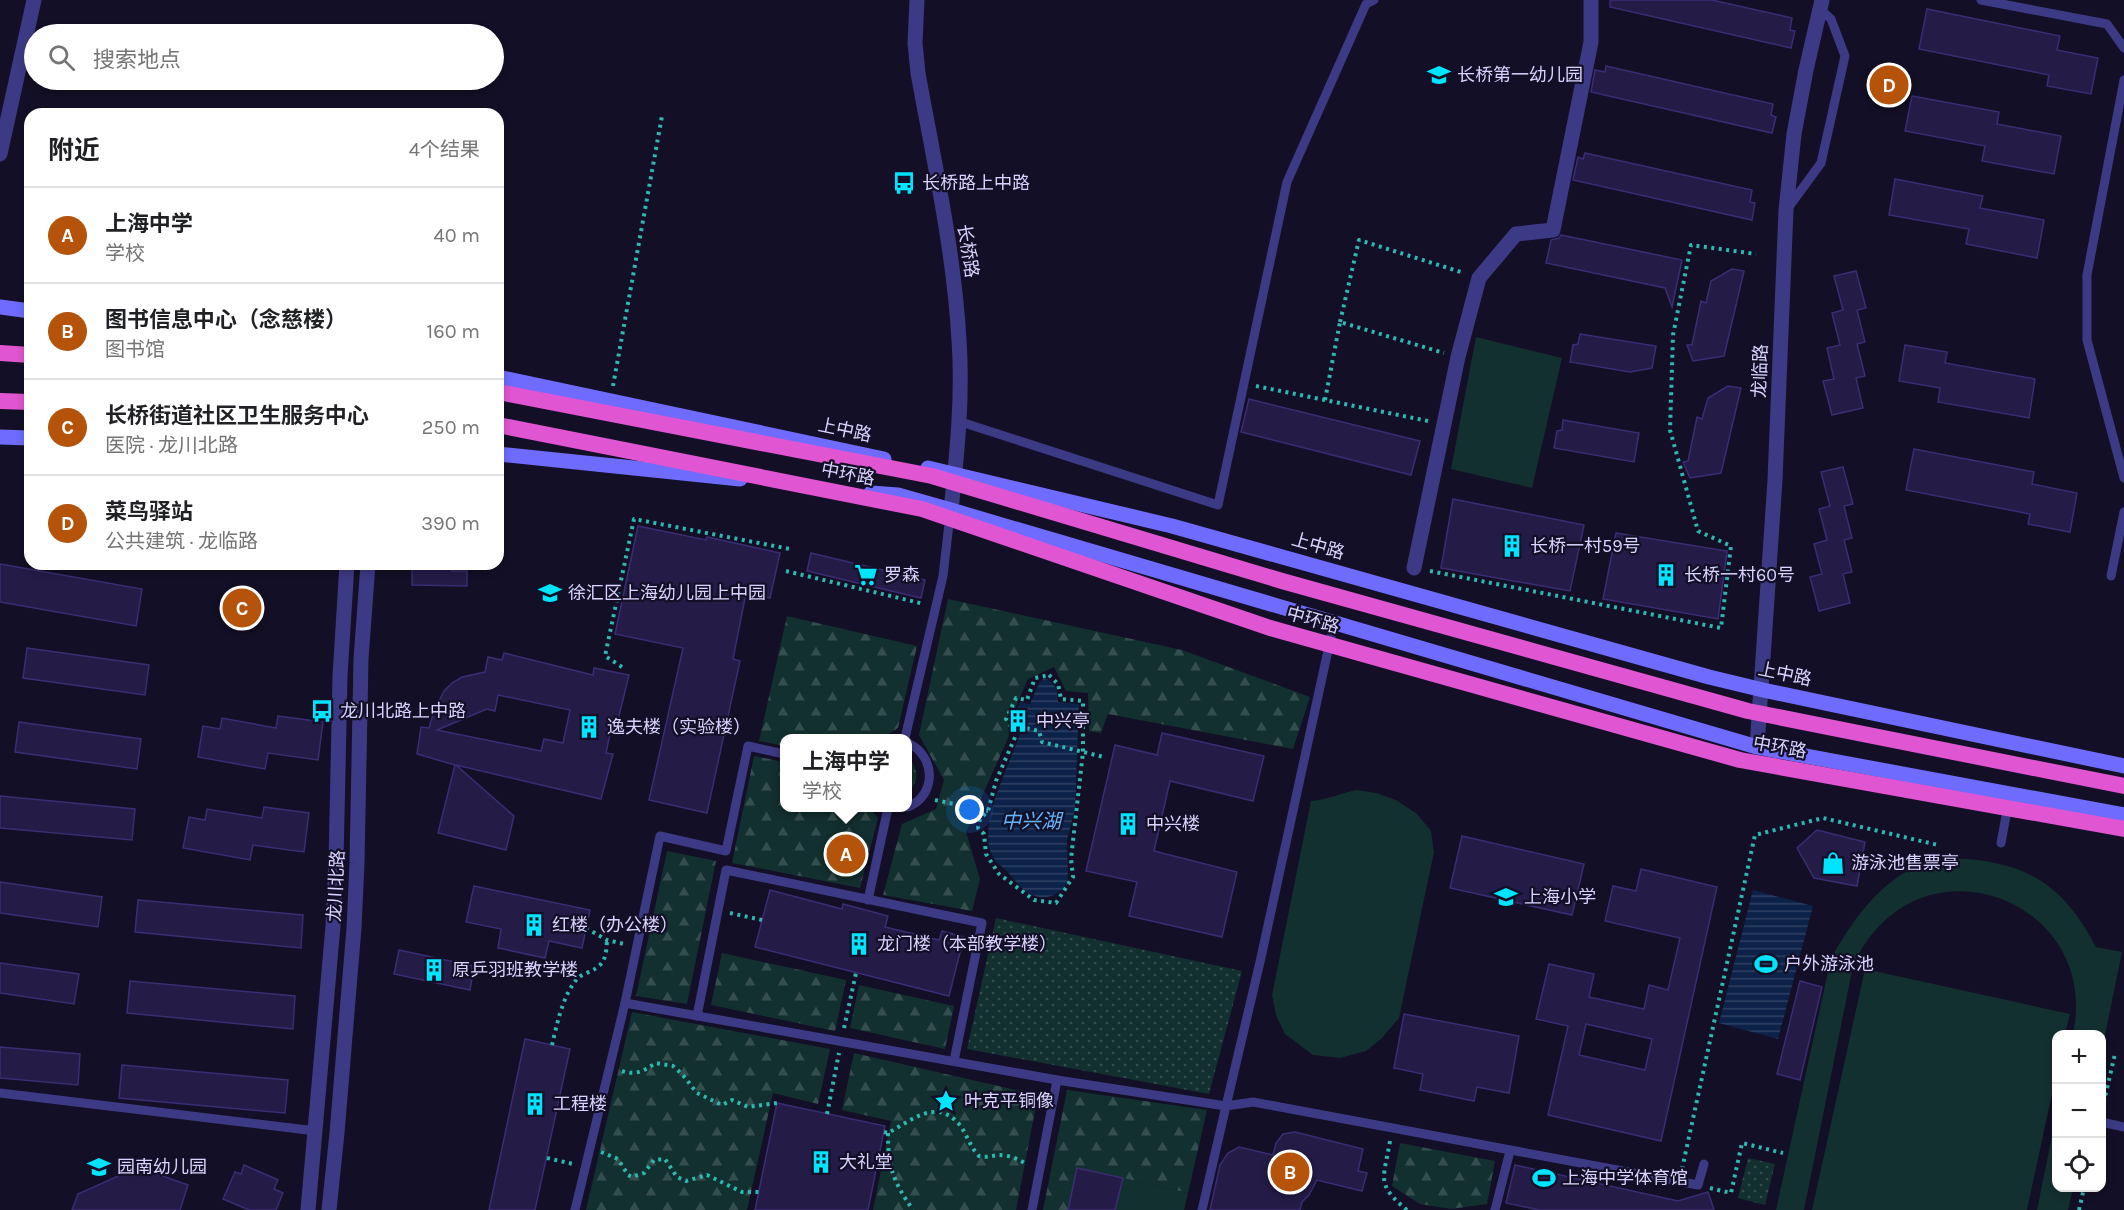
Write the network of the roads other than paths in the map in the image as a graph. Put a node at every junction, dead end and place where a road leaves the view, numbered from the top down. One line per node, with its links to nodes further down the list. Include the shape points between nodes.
1 (34, 0): 7 (street)
2 (917, 0): 21 (street, 长桥路, via 918,73 956,302)
3 (1374, 0): 21 (lane, via 1366,4 1287,182 1218,505)
4 (1591, 0): 30 (street, via 1591,42 1553,230 1516,234 1479,278 1458,357)
5 (1981, 0): 9 (lane, via 2107,24)
6 (1821, 5): 12 (street, 龙临路, via 1796,124); 12 (lane, via 1831,19 1845,56 1821,163)
7 (29, 24)
8 (24, 45): 11 (street)
9 (2124, 48)
10 (2124, 80): 27 (lane, via 2087,275 2087,340)
11 (0, 154)
12 (1786, 210): 35 (street, 龙临路)
13 (0, 307): 14 (main road)
14 (24, 309)
15 (0, 353): 16 (highway)
16 (24, 355)
17 (504, 378): 26 (main road, 上中路)
18 (504, 393): 41 (highway, 中环路, bridge, via 932,476 1282,580 1748,711)
19 (0, 400): 20 (highway)
20 (24, 402)
21 (958, 421): 26 (street, 长桥路)
22 (504, 426): 46 (highway, 中环路, bridge, via 922,509 1270,628 1740,759)
23 (0, 437): 24 (main road)
24 (24, 438)
25 (504, 455): 28 (main road, via 898,495)
26 (955, 474): 28 (street, 长桥路); 35 (main road, 上中路, via 1172,526)
27 (2124, 478)
28 (951, 510): 34 (main road); 36 (lane, via 943,576)
29 (2124, 512): 33 (lane)
30 (1414, 568)
31 (347, 570): 57 (street, 龙川北路, via 339,696 336,862)
32 (368, 570): 61 (street, 龙川北路, via 361,659 354,917)
33 (2111, 576)
34 (1334, 623): 38 (main road); 54 (lane)
35 (1763, 690): 38 (street, 龙临路); 40 (main road, 上中路)
36 (906, 734)
37 (912, 745): 43 (lane, via 929,765 930,776 923,797)
38 (1757, 747): 42 (main road)
39 (780, 753): 49 (lane, via 748,746 726,851 660,836)
40 (2124, 766)
41 (2124, 786)
42 (2010, 794): 45 (main road); 47 (lane)
43 (912, 805)
44 (885, 812): 48 (lane)
45 (2124, 815)
46 (2124, 829)
47 (2001, 843)
48 (868, 900): 50 (lane, via 726,870); 51 (lane, via 982,923)
49 (625, 1003): 50 (lane); 62 (lane)
50 (697, 1016): 51 (lane)
51 (954, 1061): 52 (lane)
52 (1057, 1080): 54 (lane); 63 (lane)
53 (0, 1093): 57 (lane)
54 (1226, 1106): 58 (lane, via 1253,1102); 64 (lane)
55 (2106, 1123): 56 (lane)
56 (2124, 1127)
57 (316, 1131): 60 (street, 龙川北路)
58 (1510, 1151): 59 (lane, via 1698,1185); 65 (lane)
59 (1704, 1164)
60 (308, 1210)
61 (329, 1210)
62 (575, 1210)
63 (1032, 1210)
64 (1202, 1210)
65 (1495, 1210)

